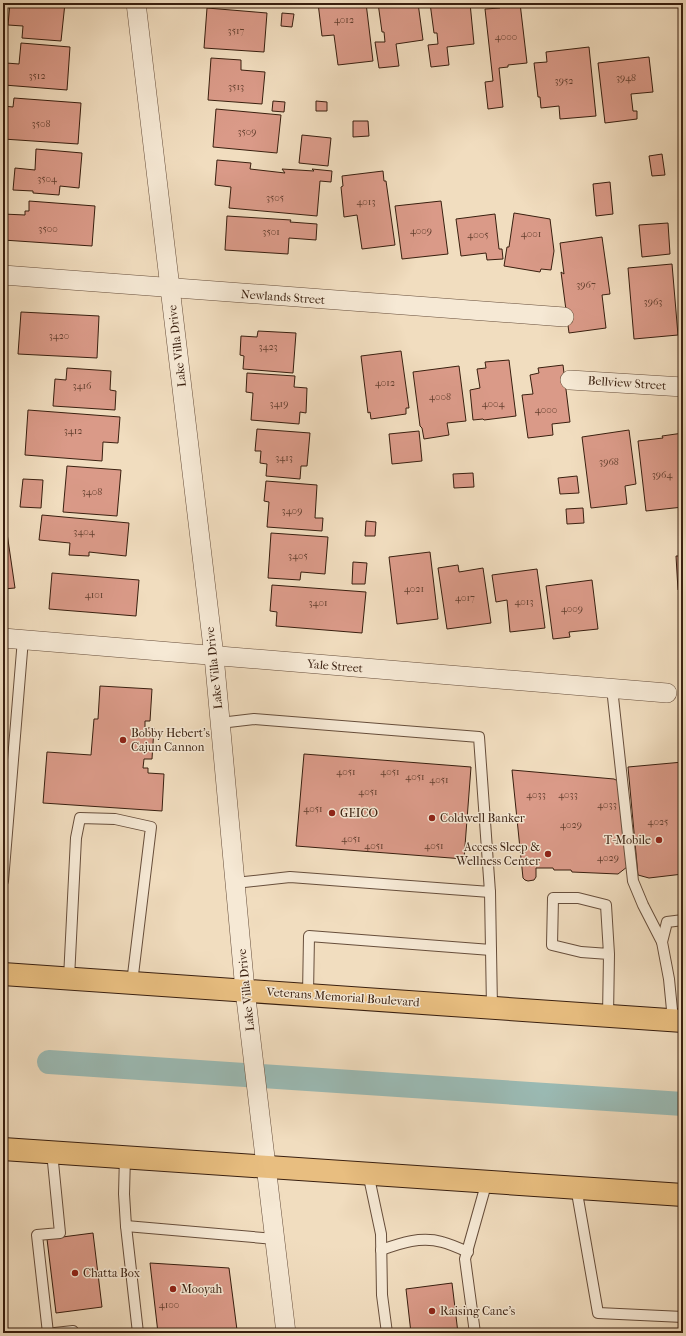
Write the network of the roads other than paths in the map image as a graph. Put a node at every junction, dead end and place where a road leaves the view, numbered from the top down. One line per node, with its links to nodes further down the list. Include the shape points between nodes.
1 (136, 3): 3 (street, Lake Villa Drive)
2 (3, 275): 3 (street, Newlands Street)
3 (170, 289): 4 (street, Newlands Street); 9 (street, Lake Villa Drive)
4 (564, 317)
5 (570, 380): 6 (street, Bellview Street)
6 (683, 387)
7 (3, 638): 8 (street, Yale Street)
8 (23, 639): 9 (street, Yale Street); 13 (lane)
9 (214, 656): 10 (street, Yale Street); 12 (street, Lake Villa Drive)
10 (612, 688): 11 (street, Yale Street); 17 (lane, via 633,881 642,905)
11 (667, 693)
12 (220, 723): 14 (street, Lake Villa Drive); 15 (lane, via 254,719 479,737)
13 (3, 881)
14 (235, 884): 15 (lane, via 290,877); 23 (street, Lake Villa Drive)
15 (490, 892): 18 (lane)
16 (683, 920): 17 (lane, via 667,922)
17 (662, 942): 27 (lane)
18 (491, 950): 24 (lane, via 309,936); 25 (lane)
19 (609, 954): 19 (lane, via 606,905 578,898 553,898 552,945 581,952); 26 (lane)
20 (3, 974): 21 (main road, Veterans Memorial Boulevard)
21 (69, 978): 22 (main road, Veterans Memorial Boulevard); 22 (lane, via 76,838 80,818 115,819 151,827)
22 (132, 982): 23 (main road, Veterans Memorial Boulevard)
23 (245, 990): 24 (main road, Veterans Memorial Boulevard); 31 (street, Lake Villa Drive)
24 (308, 994): 25 (main road, Veterans Memorial Boulevard)
25 (492, 1008): 26 (main road, Veterans Memorial Boulevard)
26 (608, 1016): 27 (main road, Veterans Memorial Boulevard)
27 (678, 1020)
28 (3, 1149): 29 (main road)
29 (52, 1152): 30 (main road); 41 (lane, via 60,1233 37,1235)
30 (125, 1156): 31 (main road); 36 (lane)
31 (266, 1166): 32 (main road); 37 (street, Lake Villa Drive)
32 (368, 1173): 33 (main road); 38 (lane)
33 (488, 1181): 34 (main road); 39 (lane)
34 (576, 1187): 35 (main road); 40 (lane, via 598,1313)
35 (683, 1195)
36 (126, 1226): 37 (lane); 44 (lane)
37 (275, 1238): 45 (street, Lake Villa Drive)
38 (382, 1250): 39 (lane, via 412,1240 428,1239); 46 (lane, via 382,1295)
39 (468, 1252): 47 (lane, via 465,1259)
40 (683, 1317)
41 (48, 1333)
42 (55, 1333): 43 (lane)
43 (73, 1333)
44 (138, 1333)
45 (286, 1333)
46 (387, 1333)
47 (475, 1333)

